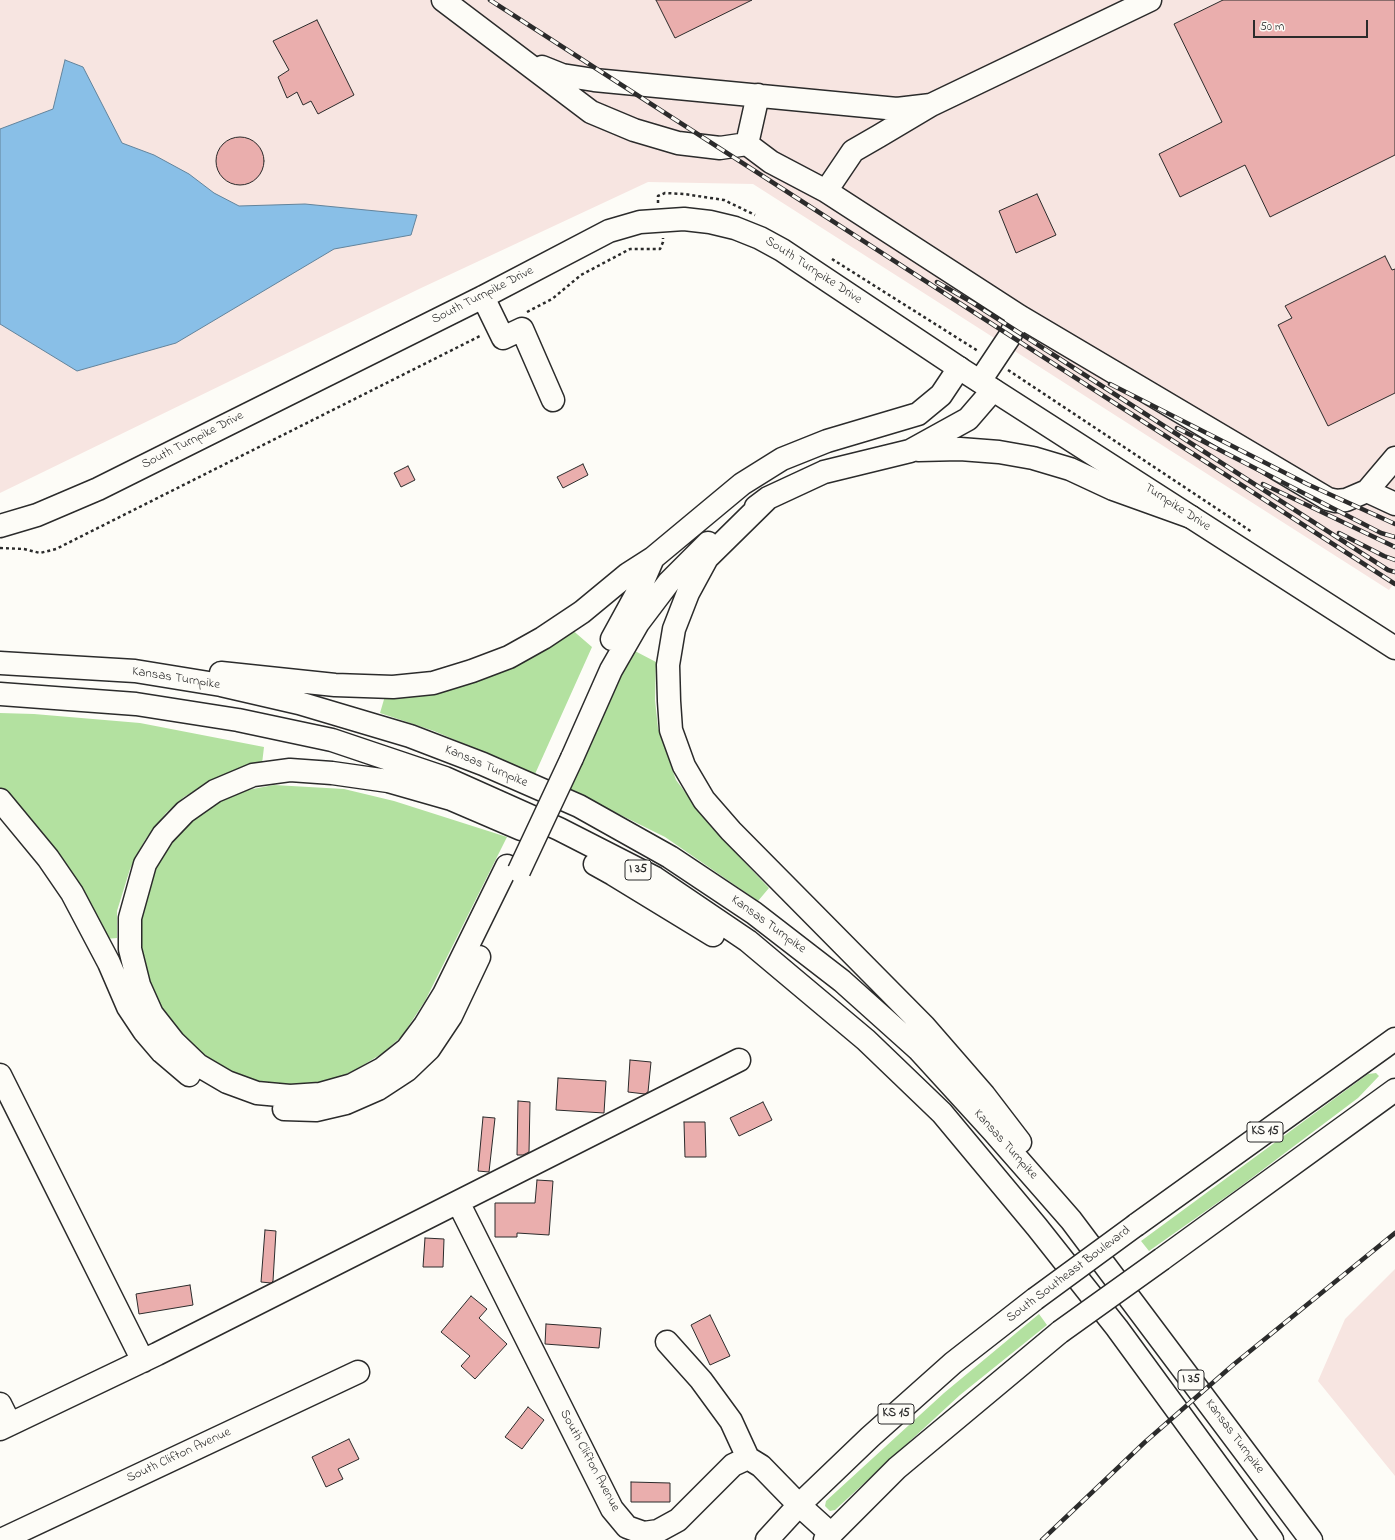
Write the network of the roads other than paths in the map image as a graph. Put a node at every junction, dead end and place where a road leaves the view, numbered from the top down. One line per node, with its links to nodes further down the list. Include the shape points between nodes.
1 (443, 0): 3 (main road)
2 (1150, 0): 5 (main road)
3 (522, 59): 4 (main road, via 562,75); 6 (main road, via 592,112 634,130 685,144 720,148)
4 (758, 95): 5 (main road, via 897,109); 6 (main road)
5 (931, 105): 7 (main road, via 853,151)
6 (747, 144): 7 (main road, via 771,162)
7 (826, 191): 9 (main road)
8 (483, 297): 10 (main road, South Turnpike Drive, via 609,231 640,222 684,219 710,222 742,230 782,250); 12 (main road, via 503,338 522,329); 19 (main road, South Turnpike Drive, via 98,489 37,515)
9 (1019, 316): 11 (main road); 15 (main road, via 1328,499 1346,500)
10 (959, 368): 11 (main road, Turnpike Drive); 20 (main road, via 941,395 918,414 827,441 782,459 742,484)
11 (986, 385): 13 (main road, via 968,419); 18 (main road, Turnpike Drive)
12 (553, 400)
13 (910, 451): 16 (main road, via 824,472); 18 (main road, via 960,449 1033,458 1070,469 1113,489)
14 (1391, 467): 15 (main road)
15 (1367, 491): 17 (main road)
16 (768, 498): 25 (main road, via 700,550 669,582 638,623); 34 (main road, via 707,558 688,592 674,629 668,665 669,700 672,730 684,766 704,800 730,831 924,1026 984,1095 1030,1154)
17 (1395, 504)
18 (1191, 517): 21 (main road, Turnpike Drive)
19 (0, 526)
20 (654, 558): 23 (main road, via 628,574 582,612 543,638 509,657 433,683 393,687 335,685 108,661); 25 (main road, via 607,649)
21 (1395, 648)
22 (0, 663): 23 (main road, Kansas Turnpike / I 35)
23 (39, 664): 34 (main road, Kansas Turnpike / I 35, via 135,672 221,685 300,703 410,736 483,764 579,806 670,857 754,913 842,981 919,1050)
24 (0, 694): 29 (main road, Kansas Turnpike / I 35, via 136,704 238,720 332,740 445,778 559,830 655,878 748,941)
25 (565, 755): 27 (main road, bridge)
26 (0, 800): 27 (main road, via 48,858 72,893 128,1007 144,1031 181,1070 218,1093 263,1107 316,1110 346,1103 378,1089 407,1070 428,1048 451,1016)
27 (513, 869): 29 (main road, via 425,1025 407,1049 382,1069 352,1085 320,1094 290,1096 257,1093 227,1082 198,1065 174,1042 152,1014 139,984 130,949 130,918 145,864 164,835 185,812 215,791 252,775 290,770 332,772 388,781 451,799 543,838 613,874 710,933)
28 (1395, 1039): 41 (main road, South Southeast Boulevard / KS 15, bridge, via 1035,1299 953,1363)
29 (866, 1040): 46 (main road, Kansas Turnpike / I 35, via 942,1113 1037,1227 1117,1328)
30 (739, 1060): 33 (main road)
31 (0, 1075): 36 (main road)
32 (1395, 1090): 43 (main road, bridge, via 1060,1332 898,1468)
33 (458, 1202): 36 (main road); 40 (main road, South Clifton Avenue, via 612,1509 627,1527 644,1533 658,1531 672,1524 733,1465)
34 (1071, 1220): 47 (main road, Kansas Turnpike / I 35)
35 (667, 1342): 40 (main road, via 701,1380 731,1421)
36 (143, 1361): 39 (main road)
37 (358, 1372): 42 (main road, South Clifton Avenue)
38 (0, 1404): 39 (main road)
39 (5, 1427)
40 (748, 1458): 41 (main road, via 761,1466)
41 (799, 1505): 43 (main road); 45 (main road, South Southeast Boulevard / KS 15)
42 (30, 1534): 44 (main road, South Clifton Avenue)
43 (828, 1537)
44 (1, 1540)
45 (767, 1540)
46 (1272, 1540)
47 (1311, 1540)

